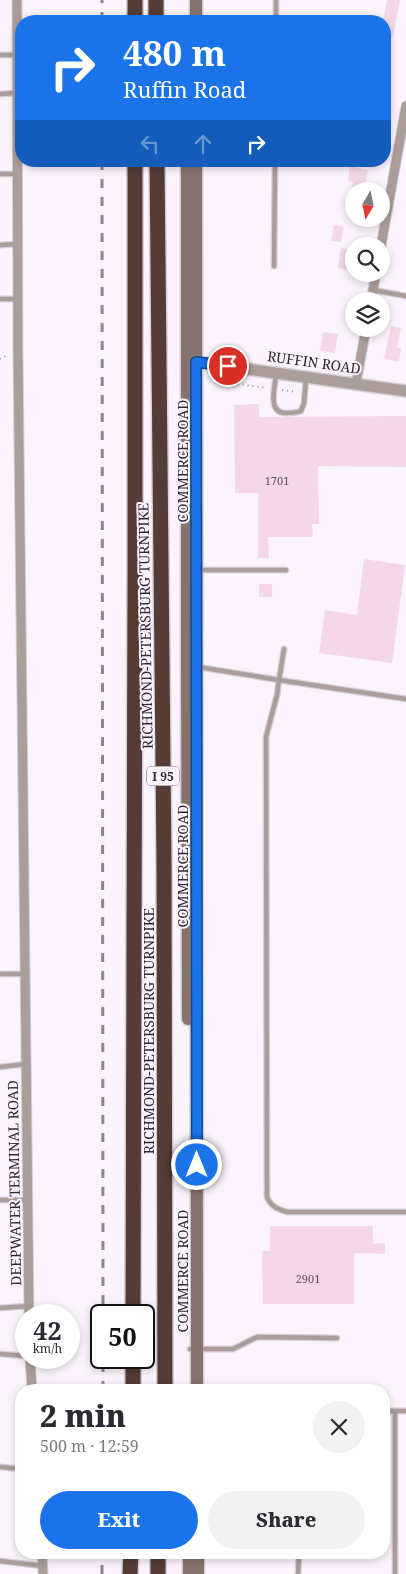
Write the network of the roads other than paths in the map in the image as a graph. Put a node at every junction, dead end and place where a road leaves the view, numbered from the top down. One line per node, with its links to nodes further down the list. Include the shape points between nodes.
1 (17, 0): 7 (street, DEEPWATER TERMINAL ROAD)
2 (134, 0): 8 (highway)
3 (156, 0): 9 (highway)
4 (188, 0): 10 (main road)
5 (196, 0): 11 (main road)
6 (276, 0): 12 (lane)
7 (17, 15)
8 (134, 15)
9 (156, 15)
10 (188, 15)
11 (196, 15)
12 (276, 15)
13 (0, 55): 14 (lane)
14 (15, 55)
15 (0, 94): 16 (lane)
16 (15, 94)
17 (406, 106): 26 (street)
18 (18, 167): 25 (street, DEEPWATER TERMINAL ROAD)
19 (135, 167): 55 (highway, RICHMOND-PETERSBURG TURNPIKE / I 95)
20 (157, 167): 66 (highway, RICHMOND-PETERSBURG TURNPIKE / I 95)
21 (188, 167): 36 (main road, COMMERCE ROAD)
22 (196, 167): 36 (main road, COMMERCE ROAD)
23 (275, 167): 29 (lane)
24 (0, 174): 25 (lane)
25 (18, 174): 28 (street, DEEPWATER TERMINAL ROAD)
26 (383, 237)
27 (0, 244): 28 (lane)
28 (18, 244): 34 (street, DEEPWATER TERMINAL ROAD)
29 (274, 266)
30 (374, 282): 31 (street)
31 (373, 290): 32 (lane)
32 (406, 296)
33 (0, 299): 34 (lane)
34 (18, 299): 48 (street, DEEPWATER TERMINAL ROAD)
35 (365, 337): 39 (street)
36 (192, 361): 37 (street, RUFFIN ROAD); 41 (main road, COMMERCE ROAD)
37 (276, 372): 38 (street, RUFFIN ROAD); 38 (lane, via 273,406 280,413 301,411)
38 (306, 376): 39 (street, RUFFIN ROAD)
39 (356, 383): 40 (street, RUFFIN ROAD)
40 (406, 391)
41 (192, 570): 42 (lane); 44 (main road, COMMERCE ROAD)
42 (286, 570)
43 (284, 649): 45 (lane)
44 (191, 666): 45 (lane); 59 (main road, COMMERCE ROAD)
45 (279, 680): 46 (lane); 53 (lane, via 266,737 267,1197 269,1203 287,1212)
46 (406, 699)
47 (0, 974): 48 (lane)
48 (25, 974): 49 (street, DEEPWATER TERMINAL ROAD)
49 (26, 1064): 50 (lane); 52 (street, DEEPWATER TERMINAL ROAD)
50 (0, 1067)
51 (0, 1200): 52 (lane)
52 (28, 1200): 54 (street, DEEPWATER TERMINAL ROAD)
53 (406, 1212)
54 (29, 1304)
55 (133, 1304)
56 (0, 1308): 57 (lane)
57 (15, 1309)
58 (337, 1338): 59 (lane, via 257,1338 233,1349)
59 (194, 1349): 67 (main road, COMMERCE ROAD); 68 (main road, COMMERCE ROAD)
60 (0, 1354): 61 (lane)
61 (15, 1356)
62 (29, 1369): 64 (street)
63 (133, 1369): 65 (highway)
64 (31, 1384)
65 (133, 1384)
66 (165, 1384)
67 (191, 1384)
68 (197, 1384)
69 (390, 1411): 70 (lane)
70 (395, 1411): 71 (lane); 86 (lane)
71 (406, 1411)
72 (0, 1467): 73 (lane)
73 (15, 1468)
74 (131, 1559): 81 (highway)
75 (158, 1559): 82 (highway)
76 (189, 1559): 83 (main road)
77 (198, 1559): 84 (main road)
78 (298, 1559): 85 (lane)
79 (0, 1561): 80 (lane)
80 (43, 1570)
81 (130, 1574)
82 (158, 1574)
83 (189, 1574)
84 (198, 1574)
85 (298, 1574)
86 (395, 1574)

